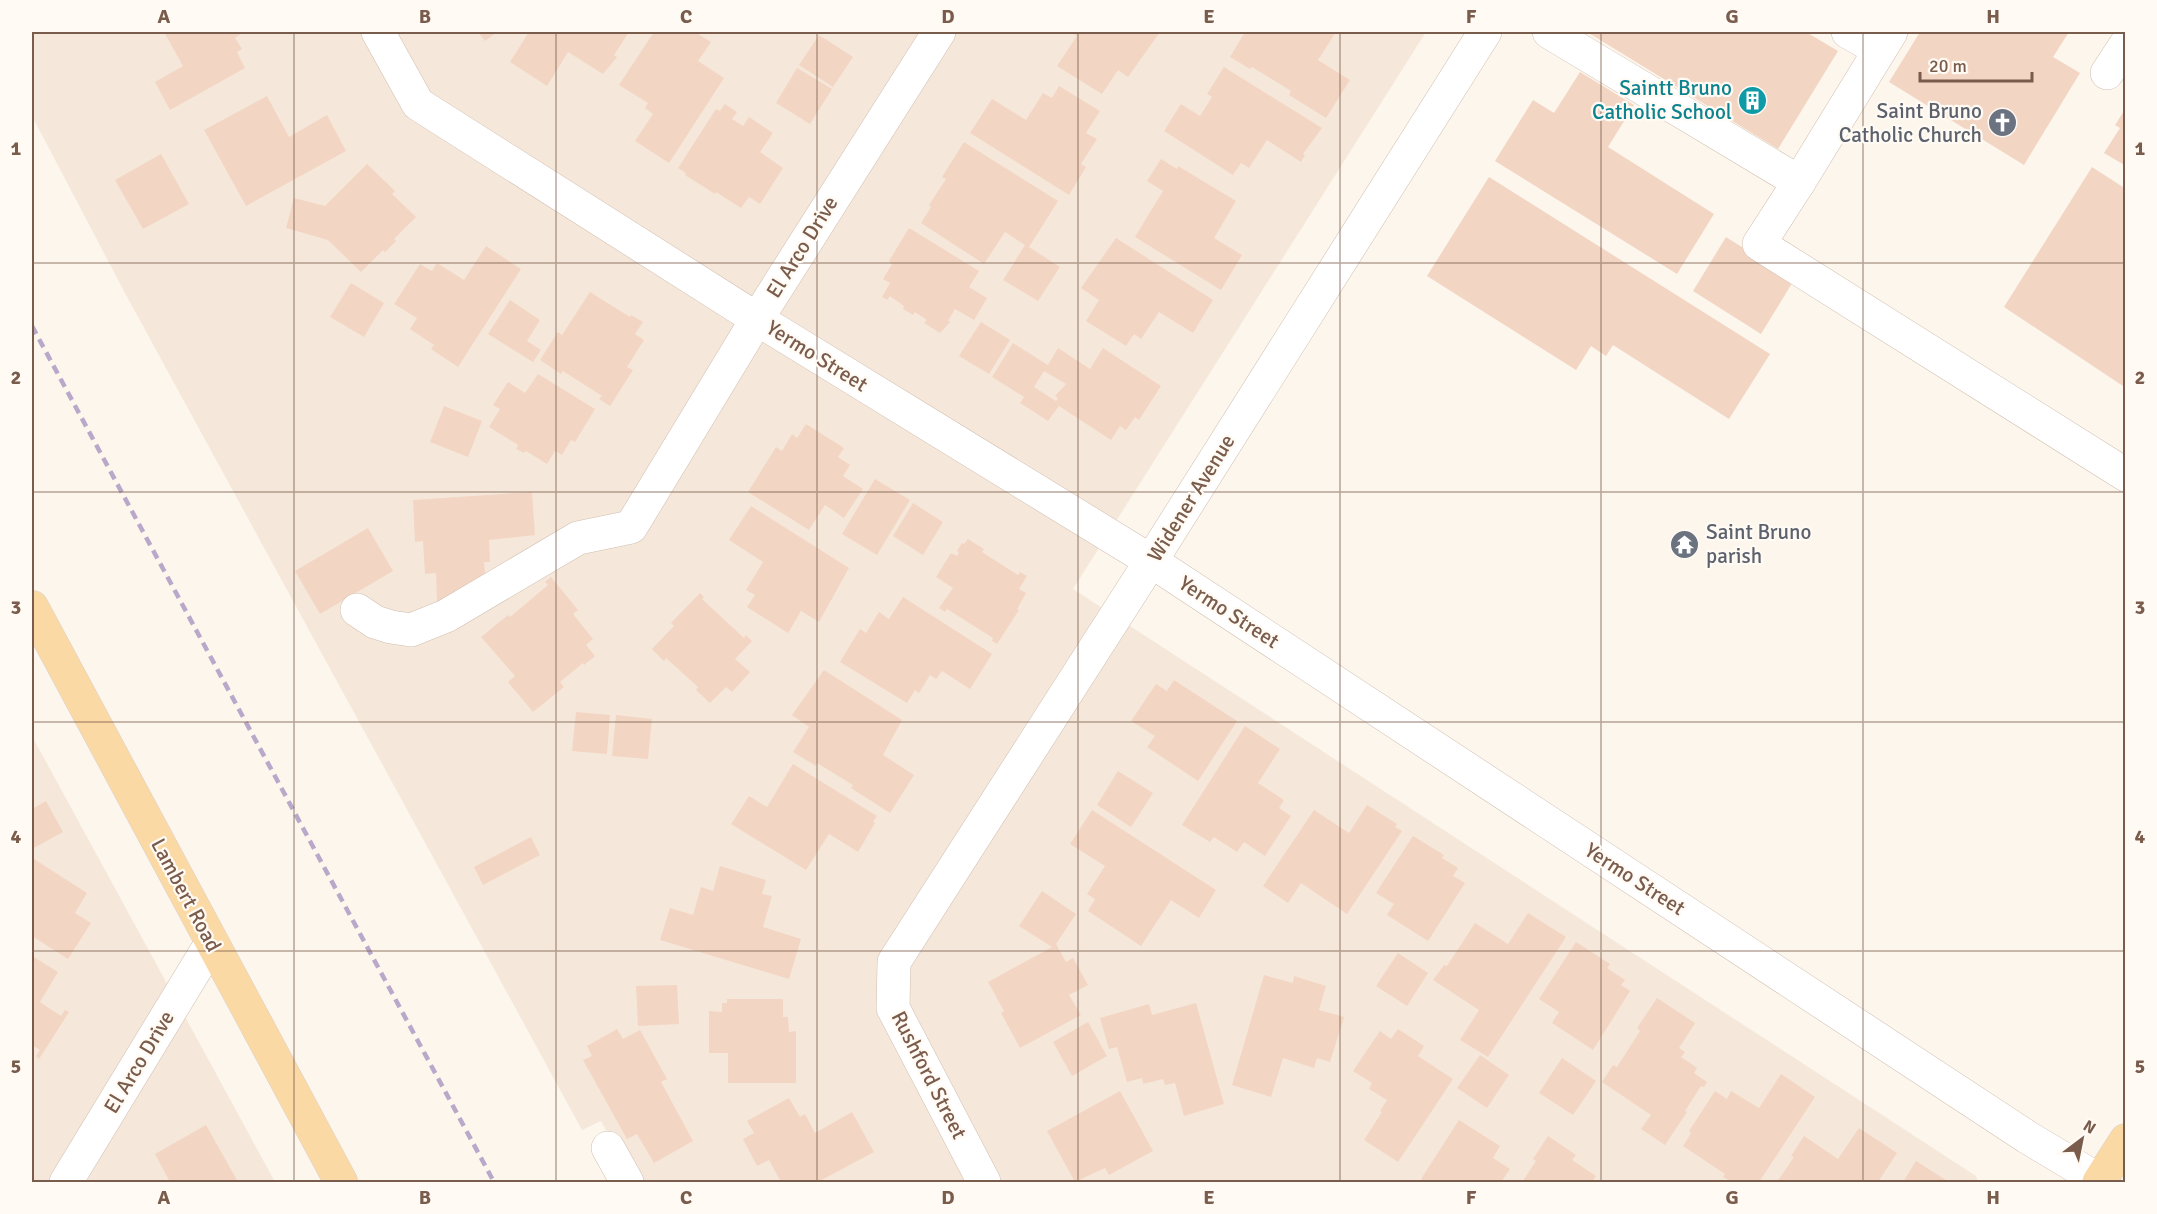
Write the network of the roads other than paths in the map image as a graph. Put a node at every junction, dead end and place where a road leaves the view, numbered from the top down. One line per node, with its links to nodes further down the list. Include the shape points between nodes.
1 (378, 32): 10 (street, Yermo Street, via 418,104)
2 (939, 32): 10 (street, El Arco Drive)
3 (1485, 32): 12 (street, Widener Avenue)
4 (1549, 32): 9 (street)
5 (1848, 32): 6 (street)
6 (1885, 41): 9 (street)
7 (2126, 44): 8 (street)
8 (2107, 73)
9 (1799, 182): 11 (street, via 1759,244)
10 (757, 319): 12 (street, Yermo Street); 14 (street, El Arco Drive, via 631,527 578,538 446,616 411,630 375,622)
11 (2126, 475)
12 (1151, 561): 16 (street, Widener Avenue); 23 (street, Yermo Street)
13 (32, 607): 15 (main road, Lambert Road)
14 (357, 610)
15 (212, 942): 19 (street, El Arco Drive); 20 (main road, Lambert Road)
16 (894, 962): 22 (street, Rushford Street, via 893,1008)
17 (2126, 1140): 23 (main road)
18 (608, 1148): 21 (street)
19 (66, 1182)
20 (340, 1182)
21 (627, 1182)
22 (984, 1182)
23 (2100, 1182)

